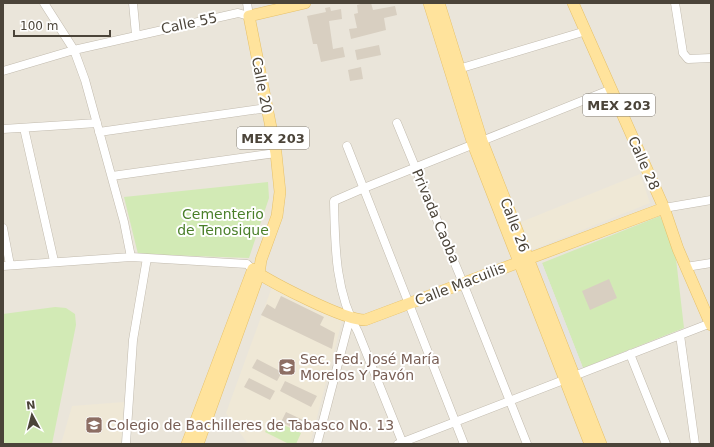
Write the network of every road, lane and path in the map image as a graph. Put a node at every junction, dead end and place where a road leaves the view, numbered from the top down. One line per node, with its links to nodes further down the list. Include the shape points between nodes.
1 (44, 3): 12 (street)
2 (133, 3): 11 (street)
3 (247, 3): 9 (street, Calle 20)
4 (305, 3): 9 (main road, Calle 55)
5 (429, 3): 14 (main road, Calle 26)
6 (439, 3): 14 (main road, Calle 26)
7 (573, 3): 10 (main road, Calle 28 / MEX 203)
8 (675, 3): 13 (street, via 683,53 688,58)
9 (249, 16): 11 (street, Calle 55, via 238,12); 17 (main road, Calle 20 / MEX 203)
10 (586, 31): 14 (street); 16 (main road, Calle 28 / MEX 203)
11 (136, 35): 12 (street, Calle 55)
12 (74, 50): 15 (street, Calle 55); 18 (street)
13 (711, 58)
14 (455, 70): 23 (main road, Calle 26)
15 (3, 71)
16 (612, 89): 23 (street); 30 (main road, Calle 28 / MEX 203)
17 (267, 108): 22 (street); 25 (main road, Calle 20 / MEX 203)
18 (97, 123): 20 (street); 22 (street)
19 (397, 123): 26 (street, Privada Caoba)
20 (24, 128): 21 (street); 35 (street)
21 (3, 129)
22 (99, 132): 27 (street)
23 (478, 143): 26 (street); 34 (main road, Calle 26)
24 (347, 146): 28 (street)
25 (276, 154): 27 (street); 39 (main road, Calle 20 / MEX 203, via 280,205)
26 (415, 167): 28 (street); 40 (street, Privada Caoba)
27 (112, 176): 32 (street)
28 (364, 188): 41 (street); 42 (street, via 334,201 338,278)
29 (711, 200): 30 (street)
30 (664, 208): 34 (main road, Calle Macuilis); 38 (main road, Calle 28 / MEX 203)
31 (3, 228): 37 (street)
32 (131, 257): 33 (street); 35 (street)
33 (147, 258): 39 (street, via 247,264); 50 (street, via 133,340)
34 (524, 260): 40 (main road, Calle Macuilis); 46 (main road, Calle 26)
35 (54, 261): 37 (street)
36 (711, 263): 38 (street)
37 (6, 266)
38 (686, 267): 43 (main road, Calle 28 / MEX 203)
39 (256, 272): 42 (main road, Calle Macuilis); 47 (main road, Calle 20 / MEX 203)
40 (464, 283): 41 (main road, Calle Macuilis); 48 (street, Privada Caoba)
41 (409, 304): 42 (main road, Calle Macuilis, via 371,319); 49 (street)
42 (350, 318): 51 (street, via 358,332); 54 (street)
43 (711, 323): 44 (street)
44 (680, 334): 45 (street); 60 (street)
45 (630, 354): 46 (street); 59 (street)
46 (569, 377): 48 (street); 57 (main road, Calle 26); 58 (main road, Calle 26)
47 (210, 397): 52 (main road, Calle 20 / MEX 203); 53 (main road, Calle 20 / MEX 203)
48 (510, 400): 49 (street); 56 (street, Privada Caoba)
49 (455, 421): 51 (street); 55 (street)
50 (126, 443)
51 (400, 443)
52 (187, 444)
53 (198, 444)
54 (317, 444)
55 (464, 444)
56 (527, 444)
57 (590, 444)
58 (601, 444)
59 (666, 444)
60 (695, 444)

